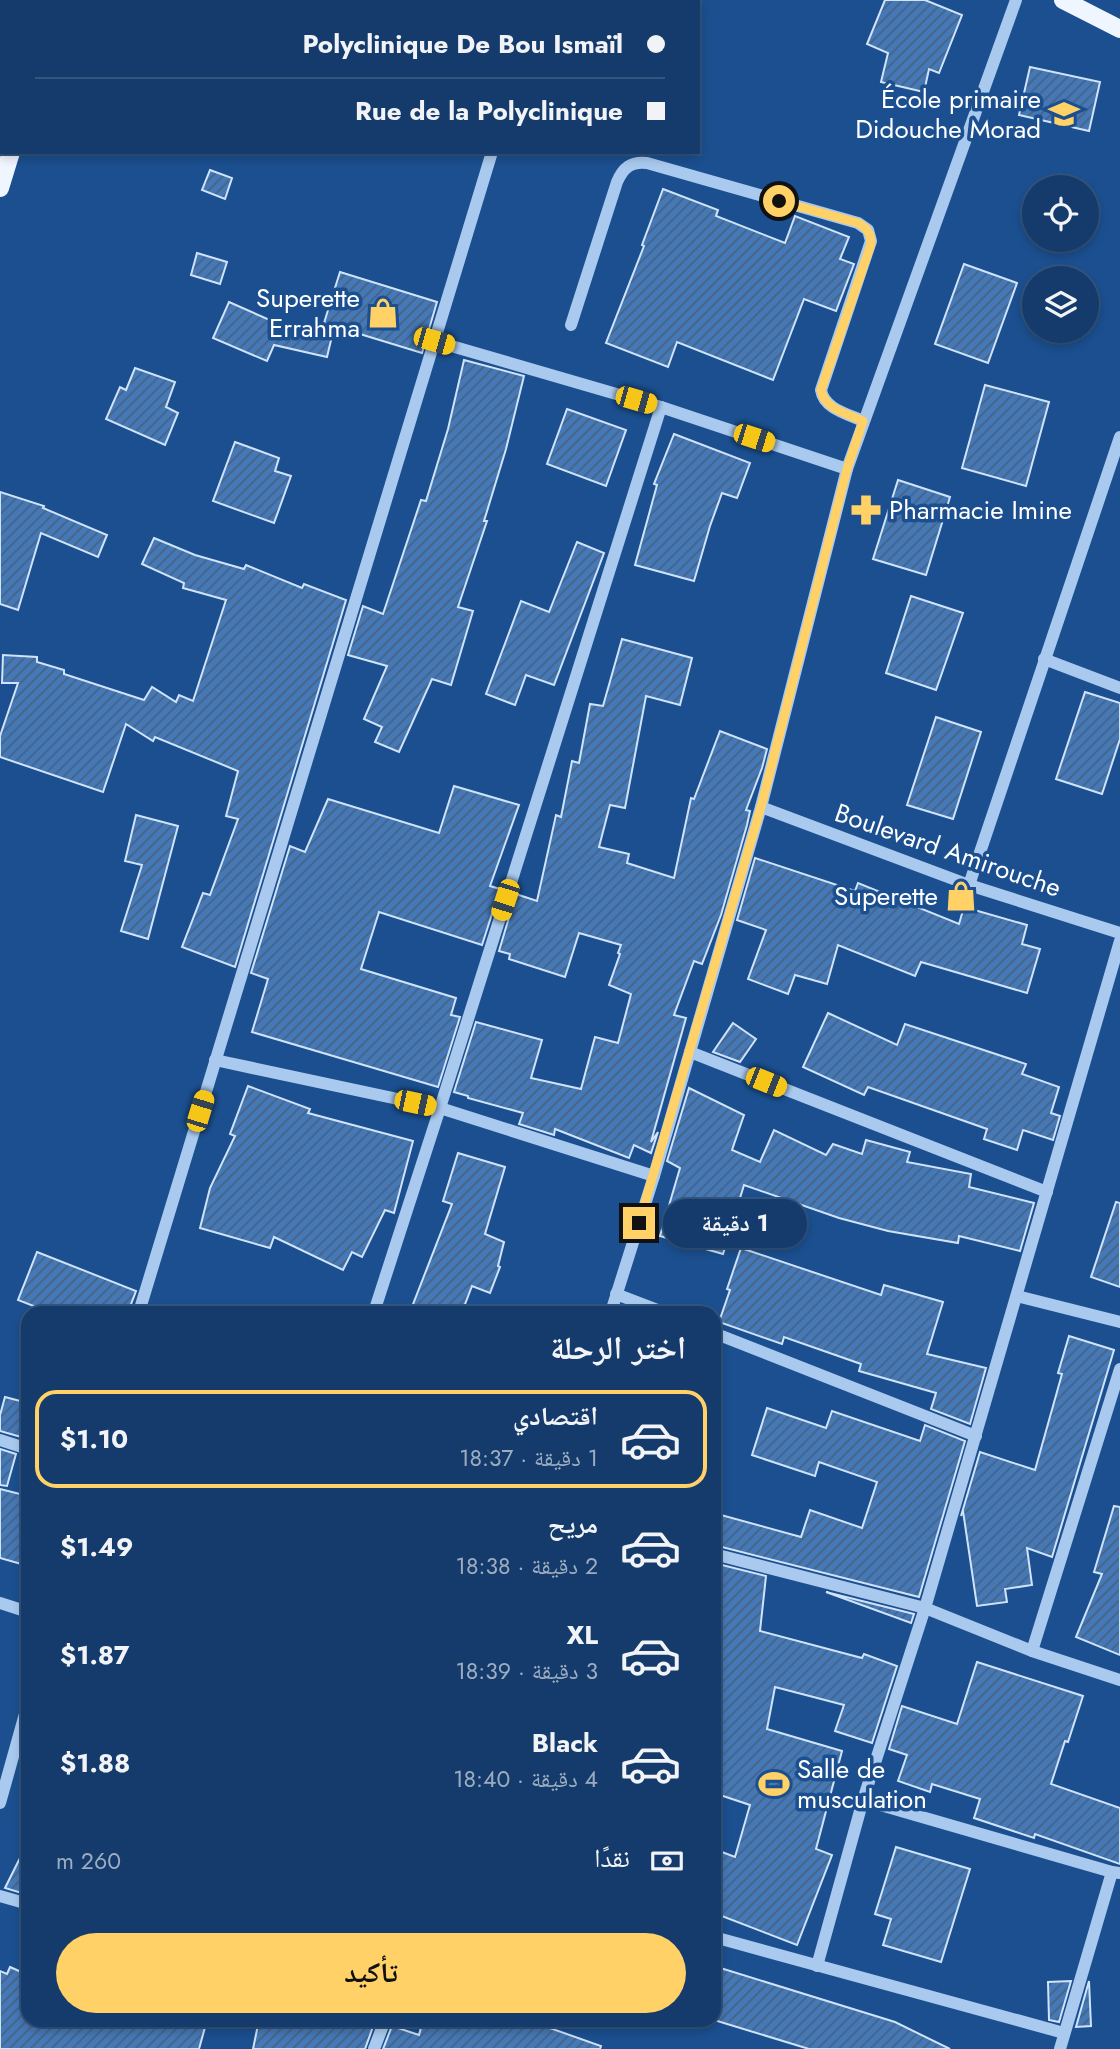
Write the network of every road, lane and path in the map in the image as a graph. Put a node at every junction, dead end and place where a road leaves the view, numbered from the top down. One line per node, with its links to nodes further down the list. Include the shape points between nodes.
1 (1016, 0): 10 (street)
2 (1063, 0): 3 (main road)
3 (1120, 29)
4 (9, 154): 6 (main road)
5 (491, 154): 8 (street)
6 (0, 188)
7 (571, 325): 10 (street, via 617,182 633,163 647,163 858,223 868,230 872,241 821,390 827,403)
8 (434, 341): 9 (street); 20 (street)
9 (661, 407): 12 (street); 21 (street)
10 (863, 421): 12 (street)
11 (1120, 437): 13 (street)
12 (847, 469): 15 (street)
13 (1044, 659): 14 (street); 16 (street)
14 (1120, 688)
15 (761, 807): 16 (street, Boulevard Amirouche); 19 (street)
16 (969, 885): 17 (street, Boulevard Amirouche)
17 (1120, 933)
18 (1120, 942): 23 (street)
19 (690, 1052): 22 (street); 23 (street)
20 (215, 1060): 21 (street); 26 (street)
21 (440, 1108): 22 (street); 27 (street)
22 (654, 1175): 24 (street)
23 (1047, 1192): 25 (street)
24 (617, 1294): 28 (street); 29 (street)
25 (1017, 1296): 30 (street); 33 (street)
26 (141, 1306)
27 (375, 1306)
28 (613, 1306)
29 (648, 1306)
30 (1120, 1322)
31 (721, 1336): 33 (street)
32 (1120, 1369): 40 (street)
33 (976, 1436): 38 (street)
34 (0, 1440): 35 (street)
35 (21, 1448)
36 (721, 1556): 38 (street)
37 (0, 1603): 39 (street)
38 (925, 1608): 40 (street); 43 (street)
39 (21, 1610)
40 (1032, 1651): 41 (street)
41 (1120, 1680)
42 (21, 1728): 44 (street)
43 (863, 1800): 45 (street); 49 (street)
44 (0, 1803)
45 (1116, 1873): 51 (street)
46 (0, 1896): 47 (street)
47 (21, 1901)
48 (721, 1939): 49 (street)
49 (817, 1966): 51 (street)
50 (382, 2027): 52 (street)
51 (1064, 2033): 53 (street)
52 (374, 2049)
53 (1060, 2049)

